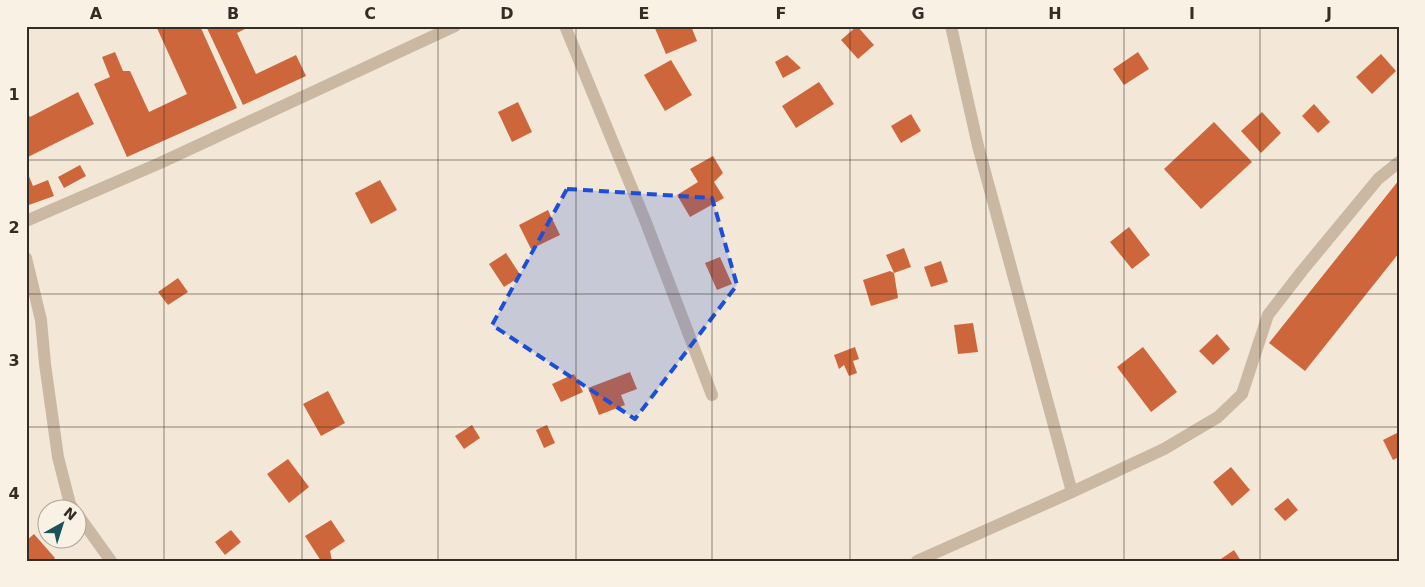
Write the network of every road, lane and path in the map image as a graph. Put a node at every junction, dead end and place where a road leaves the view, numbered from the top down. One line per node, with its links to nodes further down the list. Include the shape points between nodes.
1 (455, 26): 5 (street, via 160,163)
2 (566, 26): 7 (street)
3 (951, 26): 8 (street, via 978,146)
4 (1399, 162): 8 (street, via 1378,179 1268,315 1242,394 1218,417 1164,449)
5 (26, 221)
6 (26, 258): 9 (street, via 41,320 58,458)
7 (712, 395)
8 (1072, 492): 12 (street)
9 (69, 500)
10 (88, 529): 11 (street)
11 (111, 561)
12 (917, 561)

